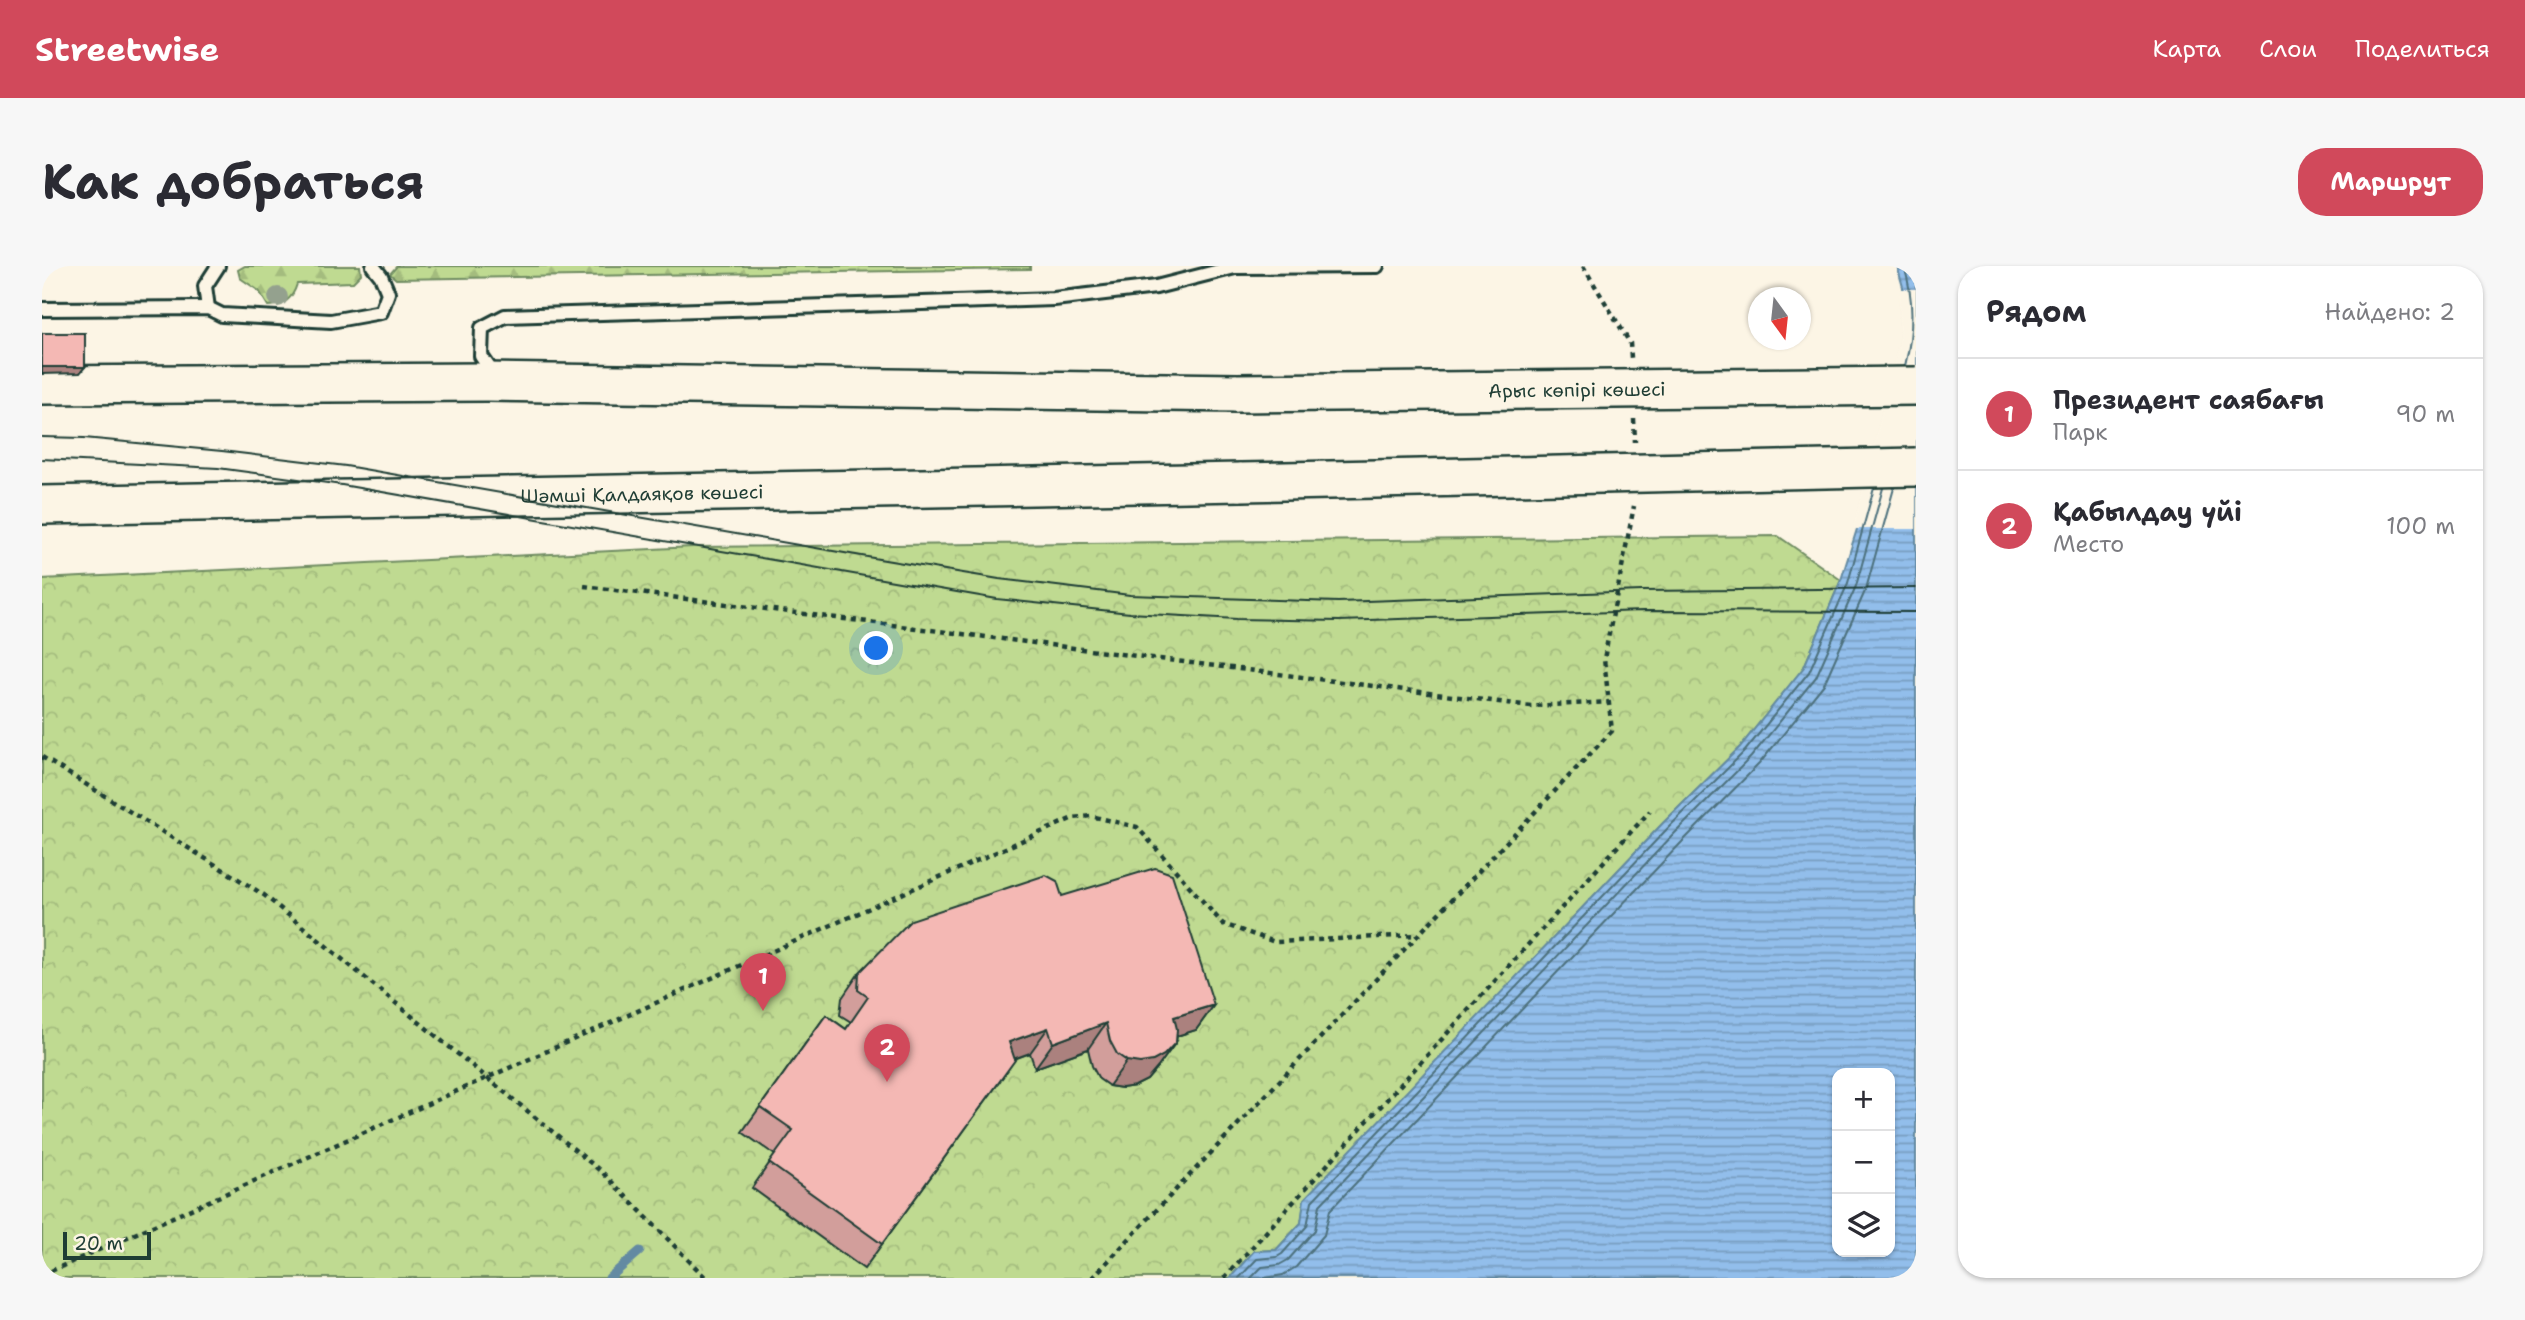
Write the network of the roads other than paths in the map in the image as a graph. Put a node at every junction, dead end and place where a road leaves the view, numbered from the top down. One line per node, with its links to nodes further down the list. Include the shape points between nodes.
1 (218, 266): 4 (lane, via 205,286)
2 (373, 266): 4 (lane, via 388,293 381,312 331,321 222,314)
3 (1377, 266): 6 (lane, via 1234,267 1156,287 1054,299 505,316 482,328 481,356 490,369)
4 (208, 308): 5 (lane)
5 (42, 309)
6 (486, 382): 7 (main road); 8 (main road, Арыс көпірі көшесі, bridge, via 1237,393)
7 (42, 385)
8 (1916, 386)
9 (1916, 467): 10 (main road, Шәмші Қалдаяқов көшесі, bridge)
10 (42, 505)

